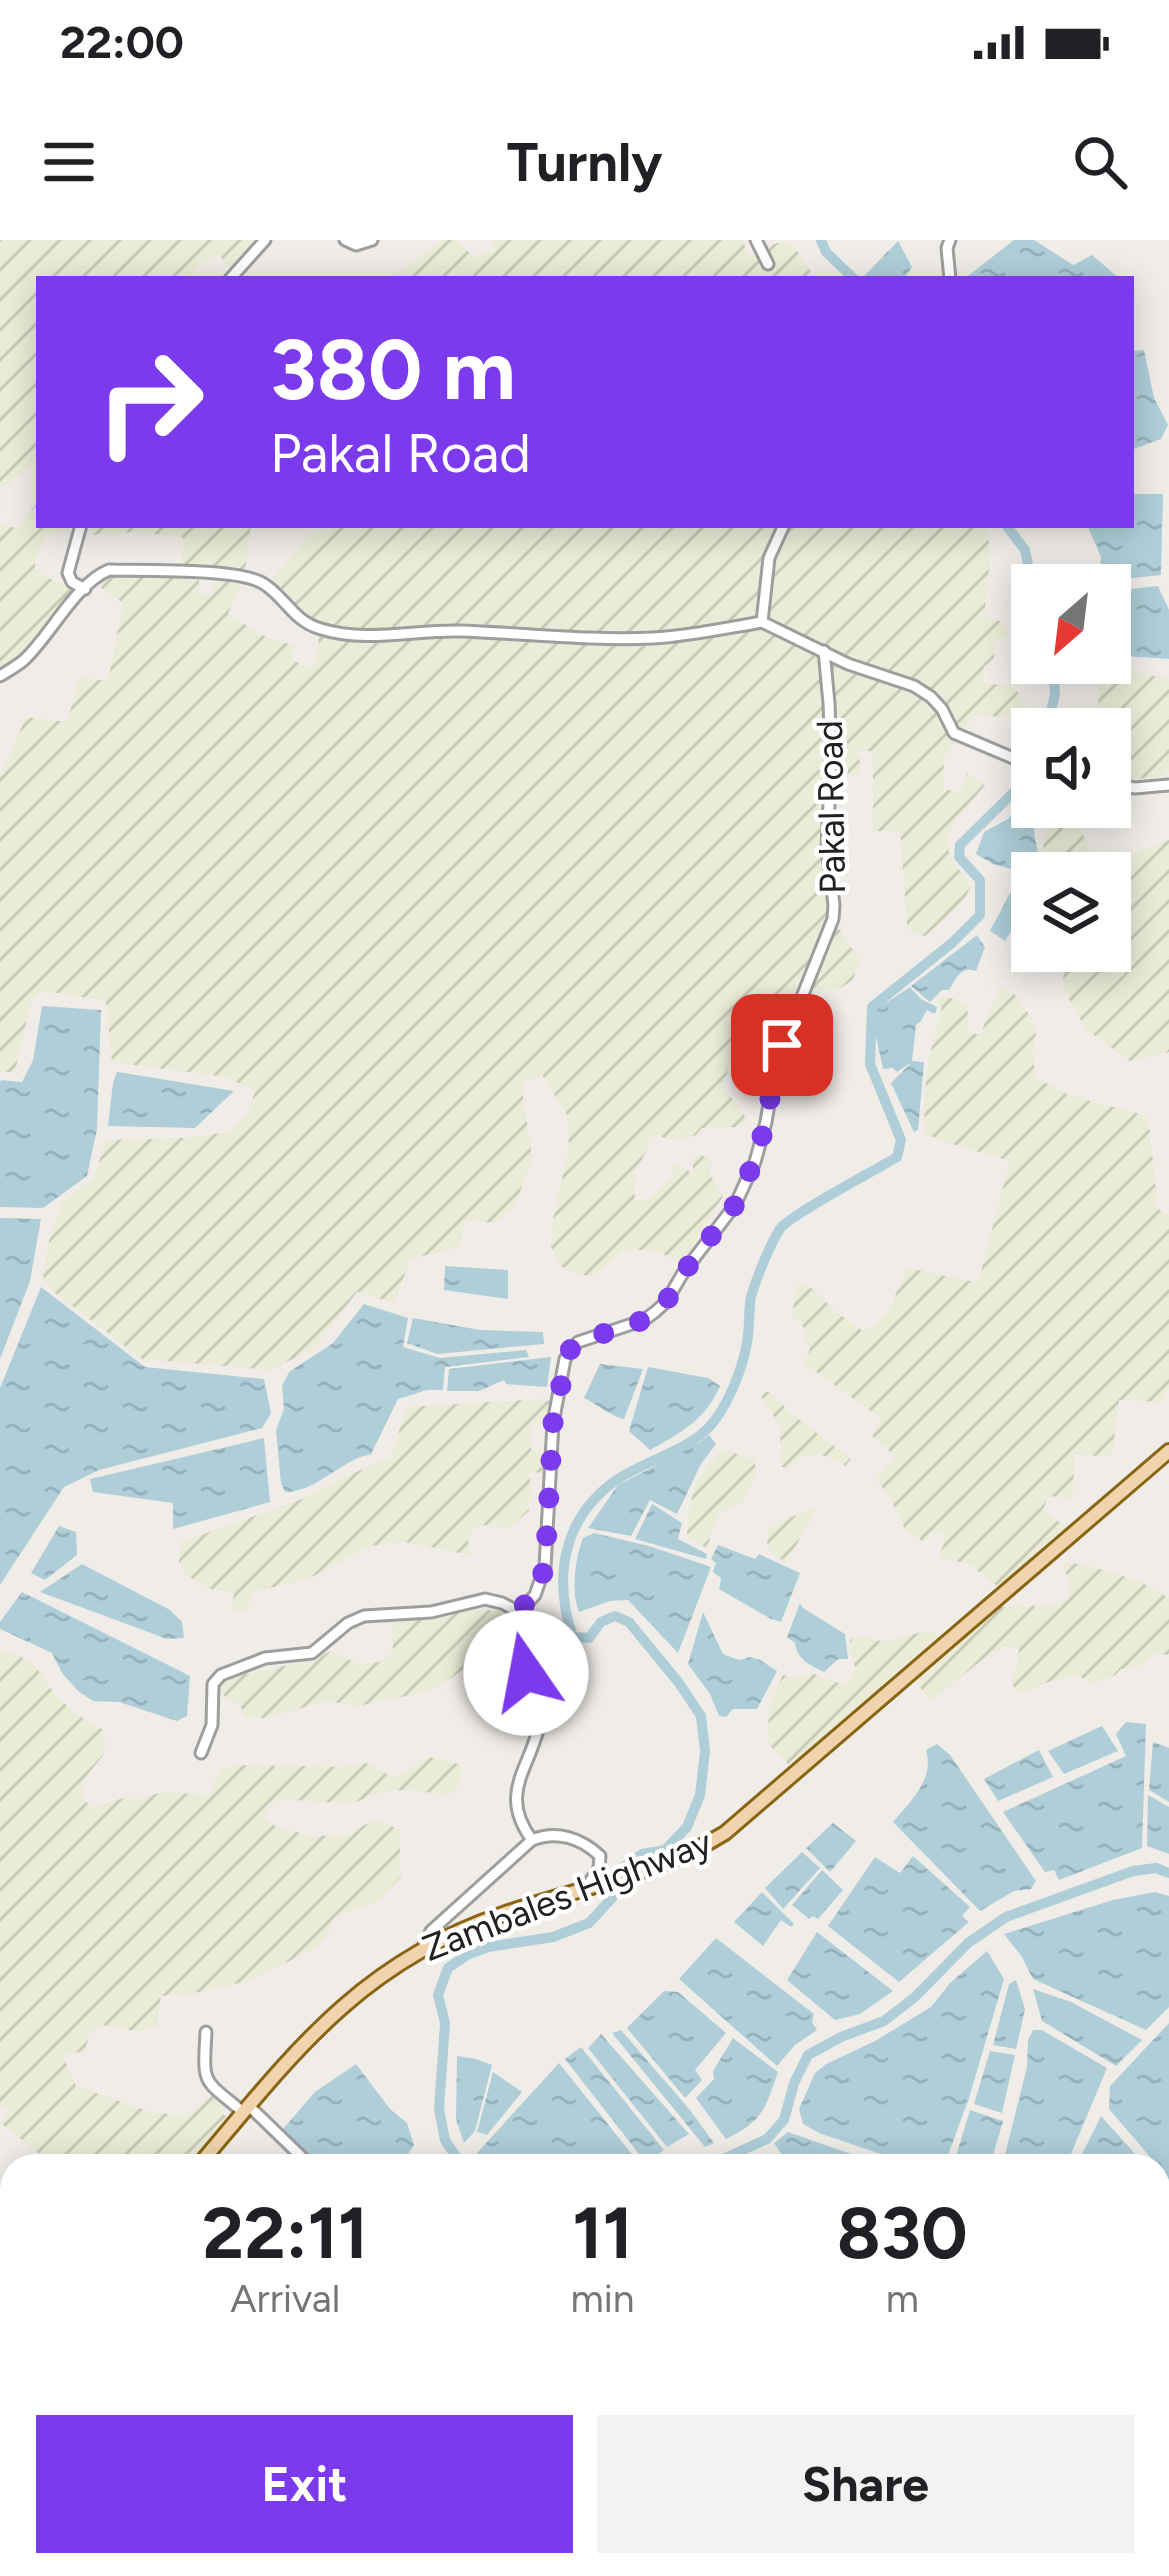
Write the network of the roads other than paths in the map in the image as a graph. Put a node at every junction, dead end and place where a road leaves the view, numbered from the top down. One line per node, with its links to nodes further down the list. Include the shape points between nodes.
1 (265, 240): 7 (street)
2 (345, 240): 3 (street)
3 (372, 240)
4 (756, 240): 6 (street)
5 (950, 240): 8 (street)
6 (768, 264)
7 (233, 276)
8 (950, 276)
9 (80, 528): 11 (street, via 68,573)
10 (783, 528): 12 (street, via 769,558)
11 (85, 589): 12 (street, via 109,570 228,575 266,585 305,622 359,636 651,638); 14 (street)
12 (762, 622): 13 (street)
13 (824, 651): 15 (street, via 914,686 942,709 954,733); 19 (street, Pakal Road, via 830,930 782,1045 760,1142 735,1205 656,1312 568,1352 553,1423 545,1567 535,1595)
14 (0, 676)
15 (1011, 759)
16 (1169, 785): 17 (street)
17 (1131, 787)
18 (1169, 1451): 22 (main road, Zambales Highway, via 747,1817 704,1846)
19 (518, 1611): 20 (street, via 485,1599 364,1616 312,1653 265,1658 221,1675); 21 (street, via 510,1639 540,1722 517,1797)
20 (201, 1753)
21 (532, 1840): 22 (street, via 561,1836 593,1849 601,1864); 23 (street, via 431,1930)
22 (585, 1889): 23 (main road, Zambales Highway)
23 (422, 1950): 25 (main road, Zambales Highway, via 335,2010)
24 (206, 2032): 25 (street, via 206,2081)
25 (245, 2109): 26 (main road, Zambales Highway); 27 (street)
26 (208, 2154)
27 (297, 2154)

